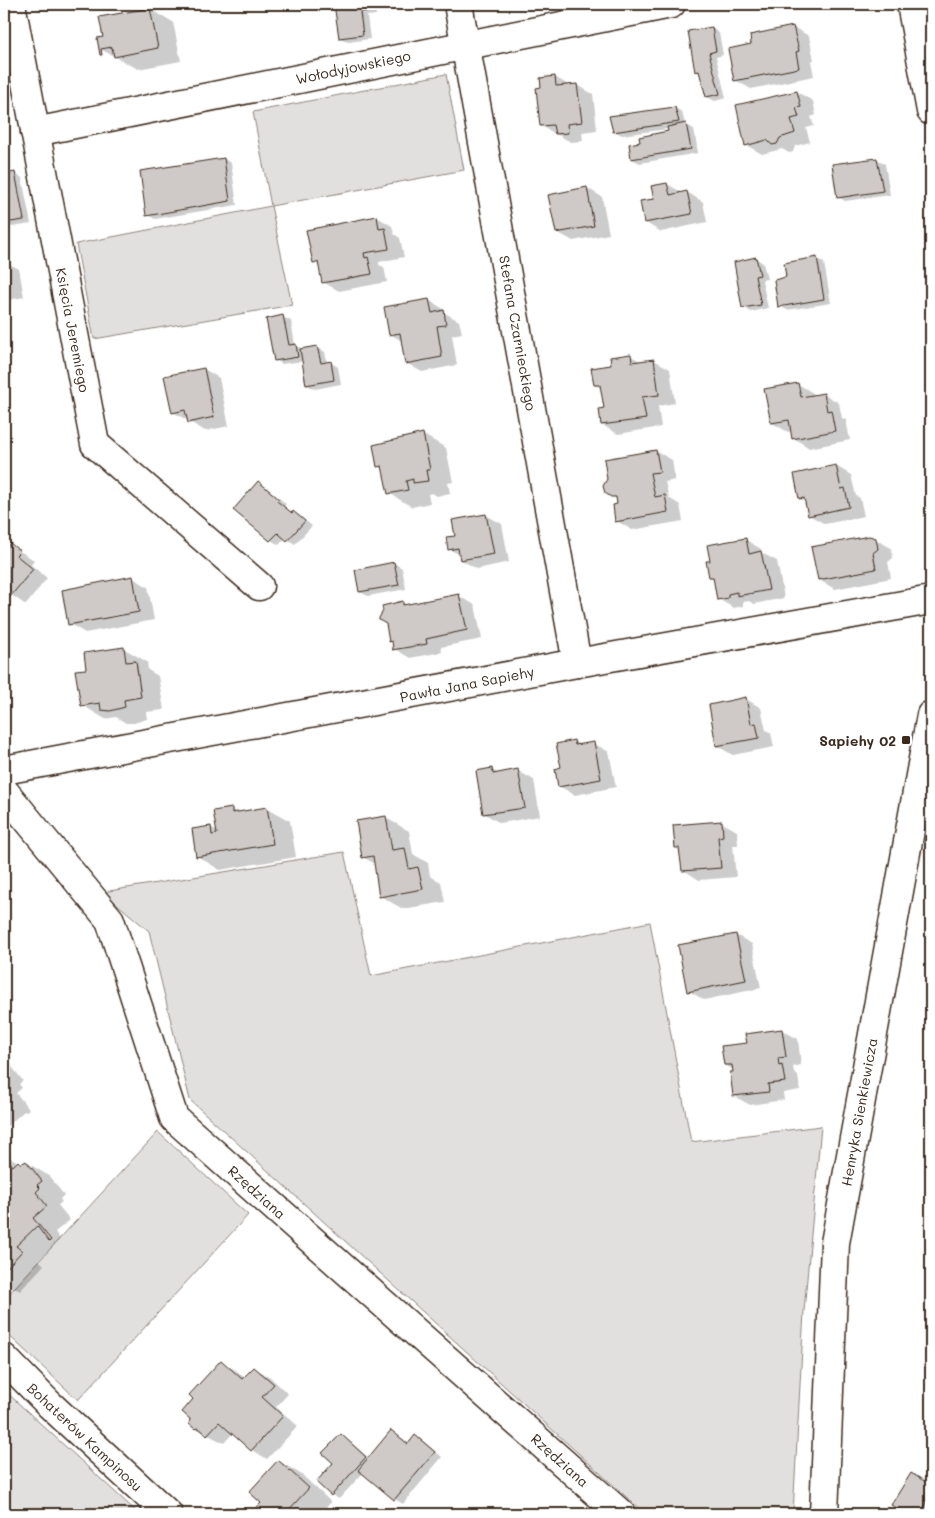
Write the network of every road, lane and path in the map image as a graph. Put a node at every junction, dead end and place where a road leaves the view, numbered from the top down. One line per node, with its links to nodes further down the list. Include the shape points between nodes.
1 (11, 4): 7 (street, Księcia Jeremiego)
2 (458, 4): 5 (street, Stefana Czarnieckiego)
3 (671, 4): 5 (street, Wołodyjowskiego)
4 (911, 4): 6 (street)
5 (466, 44): 7 (street, Wołodyjowskiego); 10 (street, Stefana Czarnieckiego)
6 (931, 110)
7 (35, 132): 8 (street, Księcia Jeremiego, via 95,444)
8 (258, 586)
9 (931, 600): 10 (street, Pawła Jana Sapiehy)
10 (577, 663): 12 (street, Pawła Jana Sapiehy)
11 (931, 715): 17 (street, Henryka Sienkiewicza, via 835,1243)
12 (4, 770)
13 (4, 791): 16 (street, Rzędziana, via 110,920 174,1118)
14 (4, 1358): 15 (street, Bohaterów Kampinosu)
15 (168, 1514)
16 (621, 1514)
17 (824, 1514)

